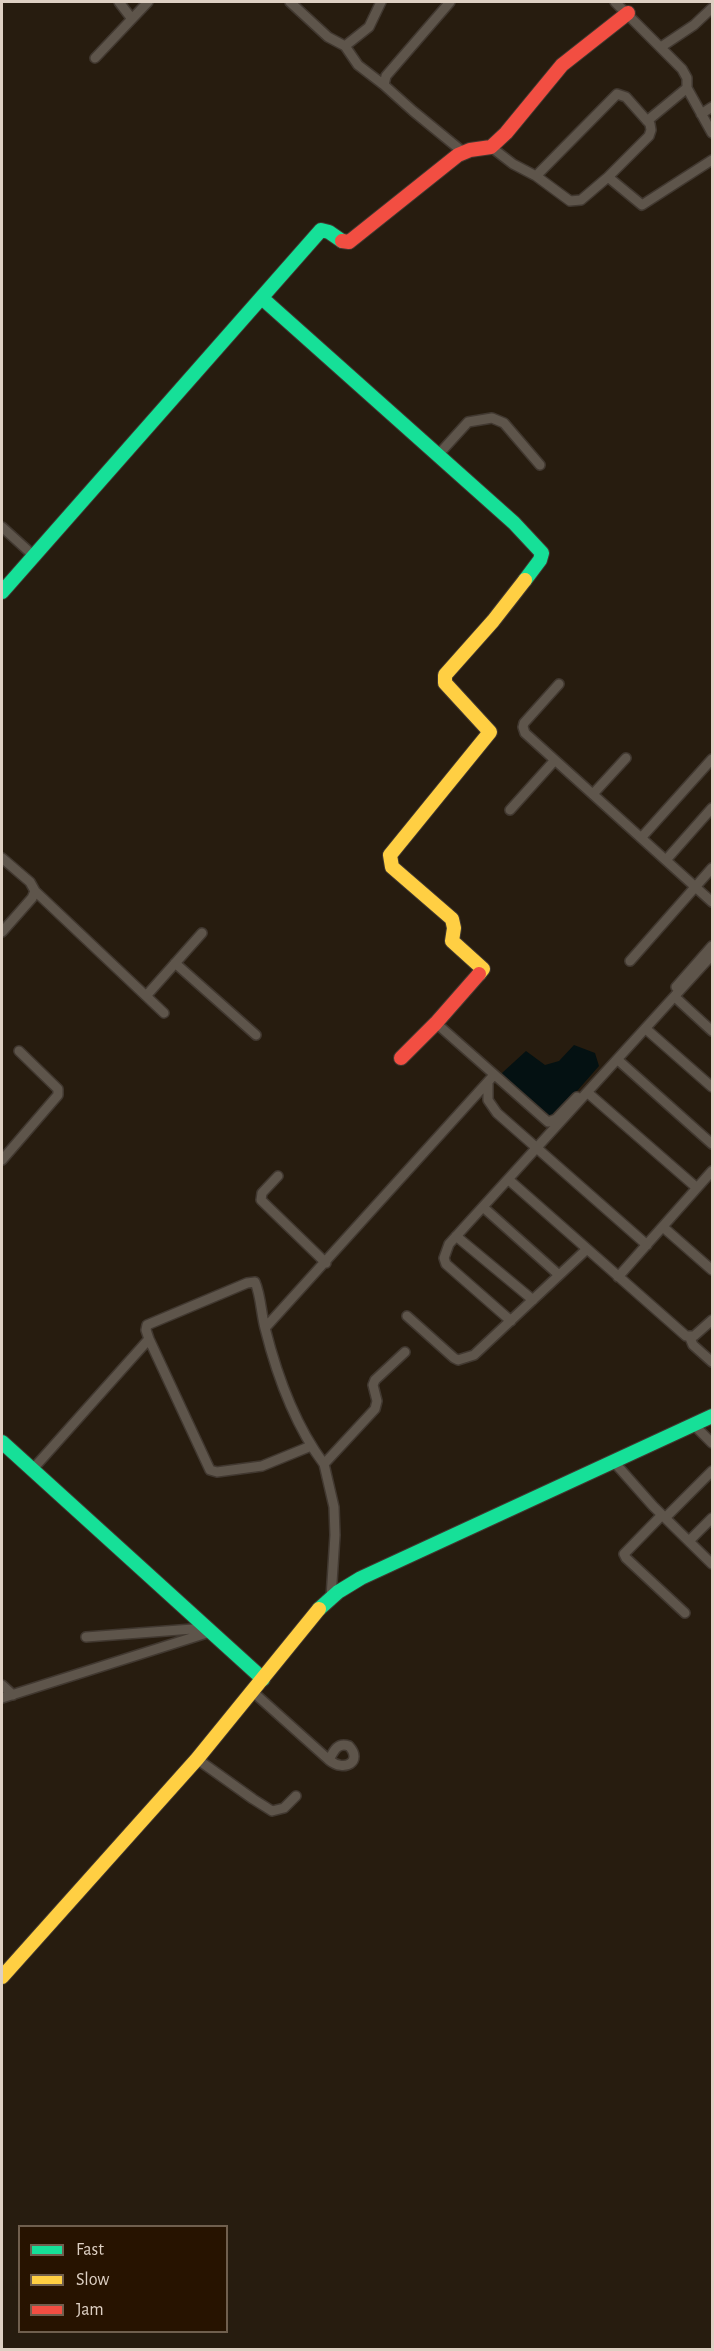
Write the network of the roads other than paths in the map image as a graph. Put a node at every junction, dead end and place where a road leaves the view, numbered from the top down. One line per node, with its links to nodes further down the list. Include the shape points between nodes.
1 (119, 2): 9 (street)
2 (148, 2): 9 (street)
3 (290, 2): 10 (street, via 328,37)
4 (381, 2): 10 (street, via 369,27)
5 (450, 2): 13 (street, via 386,76)
6 (615, 2): 8 (street)
7 (712, 8): 11 (street)
8 (628, 13): 11 (street); 19 (street, via 569,58 506,134)
9 (132, 19): 12 (street)
10 (345, 46): 13 (street, via 358,65)
11 (661, 47): 14 (street, via 682,69)
12 (95, 58)
13 (384, 85): 20 (street)
14 (687, 88): 16 (street); 17 (street)
15 (712, 107): 16 (street)
16 (701, 114): 18 (street)
17 (647, 121): 22 (street, via 626,97 617,94); 23 (street, via 649,136)
18 (712, 133)
19 (490, 147): 20 (street); 22 (street)
20 (463, 152): 24 (street, via 349,242 340,242 321,230)
21 (712, 160): 23 (street, via 642,205)
22 (536, 176): 23 (street, via 570,201 581,200)
23 (608, 177)
24 (262, 299): 25 (street); 28 (street)
25 (438, 455): 26 (street, via 468,422 492,418 504,423); 55 (street, via 533,542 542,555 443,679 490,732 390,855 392,867 452,919 452,941 483,966 483,972)
26 (540, 465)
27 (2, 527): 28 (street)
28 (34, 556): 29 (street)
29 (2, 592)
30 (559, 684): 33 (street, via 523,727)
31 (626, 758): 34 (street)
32 (712, 759): 37 (street)
33 (555, 760): 34 (street); 36 (street)
34 (593, 794): 37 (street)
35 (712, 808): 39 (street)
36 (510, 810)
37 (641, 838): 39 (street)
38 (2, 858): 42 (street)
39 (666, 860): 41 (street)
40 (712, 868): 41 (street)
41 (696, 887): 43 (street); 48 (street)
42 (35, 891): 44 (street); 52 (street)
43 (712, 902)
44 (2, 932)
45 (202, 933): 49 (street)
46 (712, 946): 62 (street, via 552,1122)
47 (712, 955): 50 (street)
48 (630, 961)
49 (175, 963): 52 (street); 58 (street)
50 (704, 965): 51 (street); 53 (street)
51 (712, 973)
52 (146, 996): 54 (street)
53 (675, 997): 56 (street); 57 (street)
54 (164, 1013)
55 (436, 1023): 60 (street); 62 (street)
56 (646, 1029): 61 (street); 63 (street)
57 (712, 1031)
58 (256, 1035)
59 (19, 1051): 67 (street, via 58,1089 58,1095)
60 (401, 1059)
61 (618, 1060): 64 (street); 65 (street)
62 (491, 1078): 66 (street, via 487,1097 490,1105); 77 (street)
63 (712, 1087)
64 (588, 1094): 66 (street); 71 (street)
65 (712, 1144)
66 (538, 1149): 70 (street); 75 (street)
67 (2, 1160)
68 (712, 1171): 71 (street)
69 (278, 1176): 77 (street, via 262,1193 261,1200)
70 (509, 1180): 72 (street); 76 (street)
71 (697, 1188): 73 (street)
72 (483, 1207): 74 (street); 79 (street)
73 (663, 1227): 75 (street); 78 (street)
74 (456, 1236): 81 (street); 84 (street, via 446,1252 446,1264)
75 (647, 1245): 80 (street)
76 (587, 1249): 79 (street); 80 (street)
77 (326, 1263): 85 (street)
78 (712, 1270)
79 (559, 1275): 81 (street)
80 (618, 1277): 86 (street)
81 (532, 1300): 84 (street)
82 (407, 1316): 84 (street, via 458,1360 474,1355)
83 (712, 1320): 86 (street)
84 (511, 1321)
85 (265, 1328): 87 (street, via 256,1285 251,1281 152,1321 146,1330); 94 (street, via 289,1403)
86 (690, 1338): 89 (street)
87 (149, 1339): 94 (street, via 210,1470 262,1466); 97 (street)
88 (405, 1352): 96 (street, via 375,1380 375,1409)
89 (712, 1362)
90 (712, 1416): 91 (street)
91 (694, 1425): 93 (street); 95 (street)
92 (2, 1442): 97 (street)
93 (712, 1443)
94 (311, 1446): 96 (street)
95 (614, 1462): 99 (street); 103 (street, via 361,1578)
96 (324, 1464): 103 (street, via 335,1518)
97 (32, 1470): 105 (street)
98 (712, 1471): 99 (street)
99 (664, 1516): 101 (street); 104 (street, via 624,1554)
100 (712, 1518): 101 (street)
101 (688, 1541): 102 (street)
102 (712, 1564)
103 (331, 1598): 107 (street)
104 (685, 1612)
105 (208, 1630): 106 (street); 107 (street); 110 (street)
106 (86, 1637)
107 (262, 1679): 109 (street)
108 (2, 1685): 110 (street)
109 (252, 1692): 112 (street); 113 (street)
110 (13, 1695): 111 (street)
111 (2, 1698)
112 (197, 1759): 114 (street, via 272,1811 284,1808); 115 (street)
113 (329, 1760)
114 (296, 1797)
115 (2, 1977)

